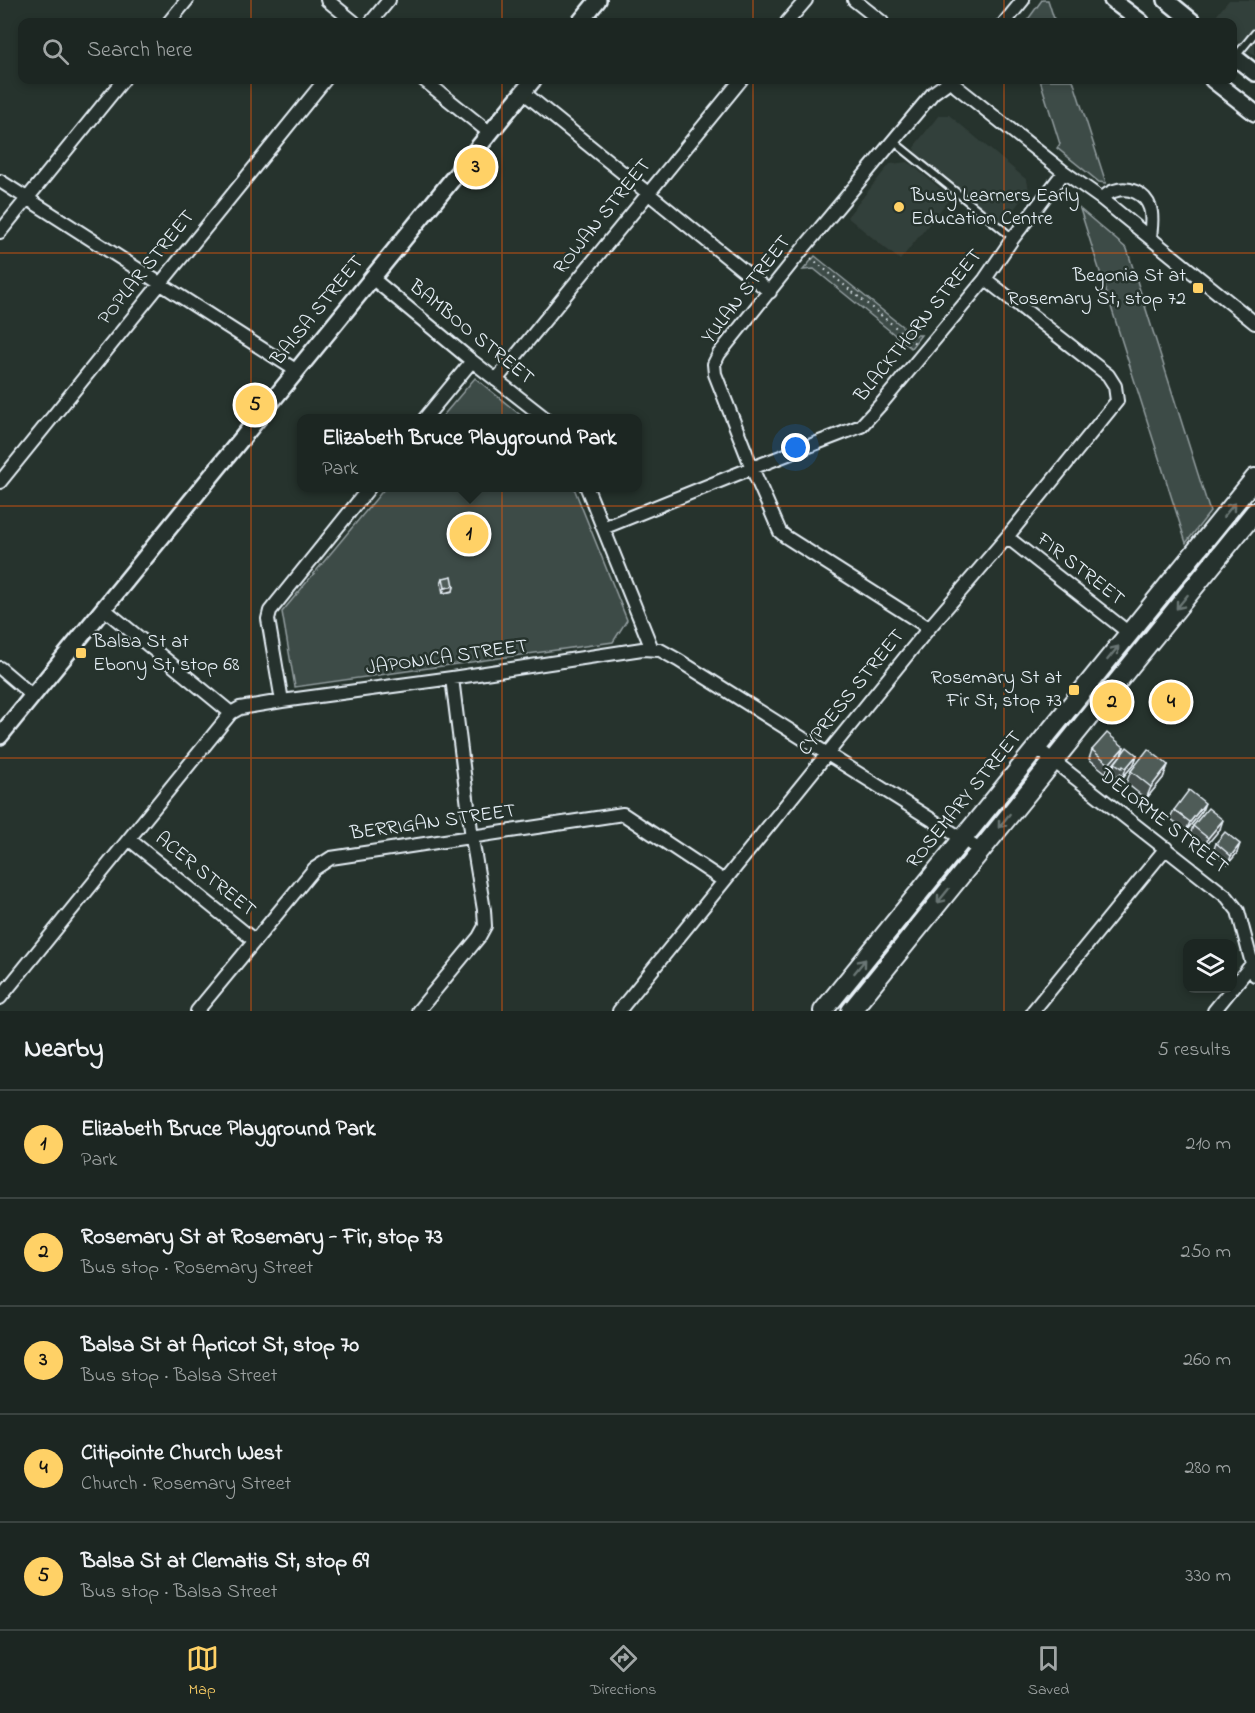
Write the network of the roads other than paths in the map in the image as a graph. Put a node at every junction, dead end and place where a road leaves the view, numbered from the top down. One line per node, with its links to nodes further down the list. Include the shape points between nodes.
1 (187, 0): 10 (street)
2 (327, 0): 11 (street)
3 (389, 0): 12 (street)
4 (598, 0): 13 (street)
5 (806, 0): 14 (street)
6 (854, 0): 15 (street)
7 (1023, 0): 16 (street)
8 (1112, 0): 17 (street)
9 (1166, 0): 18 (street)
10 (172, 18)
11 (349, 18)
12 (374, 18)
13 (583, 18)
14 (790, 18)
15 (877, 18)
16 (1008, 18)
17 (1136, 18)
18 (1188, 18)
19 (1254, 35): 20 (lane)
20 (1237, 53)
21 (1237, 60): 22 (street)
22 (1255, 73)
23 (120, 84): 38 (street)
24 (322, 84): 45 (street, POPLAR STREET)
25 (429, 84): 33 (street)
26 (530, 84): 31 (street, BALSA STREET)
27 (738, 84): 37 (street, ROWAN STREET)
28 (945, 84): 34 (street, YULAN STREET, via 933,93)
29 (954, 84): 35 (street)
30 (1220, 84): 32 (street)
31 (523, 92): 33 (street, BALSA STREET); 37 (street)
32 (1255, 113)
33 (490, 133): 43 (street, BALSA STREET)
34 (893, 141): 42 (lane); 46 (street, YULAN STREET)
35 (1065, 172): 39 (street); 42 (street, BLACKTHORN STREET)
36 (0, 181): 38 (street)
37 (648, 193): 46 (street); 50 (street, ROWAN STREET)
38 (27, 198): 40 (street); 45 (street)
39 (1102, 199): 41 (street); 41 (street, via 1114,191 1131,189 1143,196 1152,217)
40 (0, 231)
41 (1150, 237): 47 (street)
42 (1013, 238): 44 (street, BLACKTHORN STREET)
43 (372, 278): 48 (street, BAMBOO STREET); 49 (street, BALSA STREET)
44 (985, 279): 53 (street, BLACKTHORN STREET, via 861,426); 60 (street, CYPRESS STREET, via 1108,375 1115,386 1117,401)
45 (160, 283): 49 (street); 55 (street, POPLAR STREET)
46 (770, 292): 53 (street, YULAN STREET, via 714,364)
47 (1255, 323)
48 (472, 361): 50 (street, BAMBOO STREET); 51 (street)
49 (297, 371): 63 (street, BALSA STREET)
50 (496, 380): 52 (street, BAMBOO STREET)
51 (428, 414)
52 (540, 414)
53 (752, 468): 59 (street, BLACKTHORN STREET); 64 (street, YULAN STREET, via 776,525 786,537)
54 (1255, 478): 61 (main road, ROSEMARY STREET, one-way to 54)
55 (0, 482)
56 (366, 492): 70 (street, via 270,611 268,619)
57 (589, 492): 59 (street)
58 (1255, 512): 62 (main road)
59 (603, 528): 66 (street)
60 (1007, 537): 64 (street, CYPRESS STREET); 65 (street, FIR STREET)
61 (1203, 543): 62 (main road); 65 (main road, ROSEMARY STREET)
62 (1219, 556): 75 (main road, one-way to 75)
63 (104, 609): 69 (street, BALSA STREET); 71 (street)
64 (929, 628): 74 (street, CYPRESS STREET)
65 (1129, 633): 73 (main road, ROSEMARY STREET, one-way to 65)
66 (652, 649): 68 (street, JAPONICA STREET); 74 (street, JAPONICA STREET, via 678,660)
67 (0, 668): 69 (street)
68 (452, 678): 70 (street, JAPONICA STREET); 76 (street)
69 (33, 696): 72 (street, BALSA STREET)
70 (282, 701): 71 (street, JAPONICA STREET)
71 (231, 713): 78 (street)
72 (0, 736)
73 (1037, 748): 75 (street, DELORME STREET); 77 (main road, ROSEMARY STREET)
74 (827, 754): 77 (street, JAPONICA STREET); 81 (street, CYPRESS STREET)
75 (1053, 761): 79 (street, DELORME STREET); 80 (main road, one-way to 80)
76 (472, 838): 81 (street, BERRIGAN STREET, via 623,814); 82 (street, BERRIGAN STREET, via 331,858 314,868); 86 (street, via 485,926)
77 (962, 839): 80 (street, JAPONICA STREET); 88 (main road, ROSEMARY STREET, one-way to 77)
78 (130, 840): 82 (street, ACER STREET); 84 (street)
79 (1166, 849): 83 (street, DELORME STREET, via 1227,897 1238,911); 90 (street)
80 (980, 850): 89 (main road, one-way to 89)
81 (724, 880): 87 (street, CYPRESS STREET)
82 (255, 940): 85 (street, BERRIGAN STREET)
83 (1254, 970): 91 (street)
84 (0, 998)
85 (197, 1011)
86 (418, 1011)
87 (619, 1011)
88 (823, 1011)
89 (851, 1011)
90 (1033, 1011)
91 (1214, 1011)

